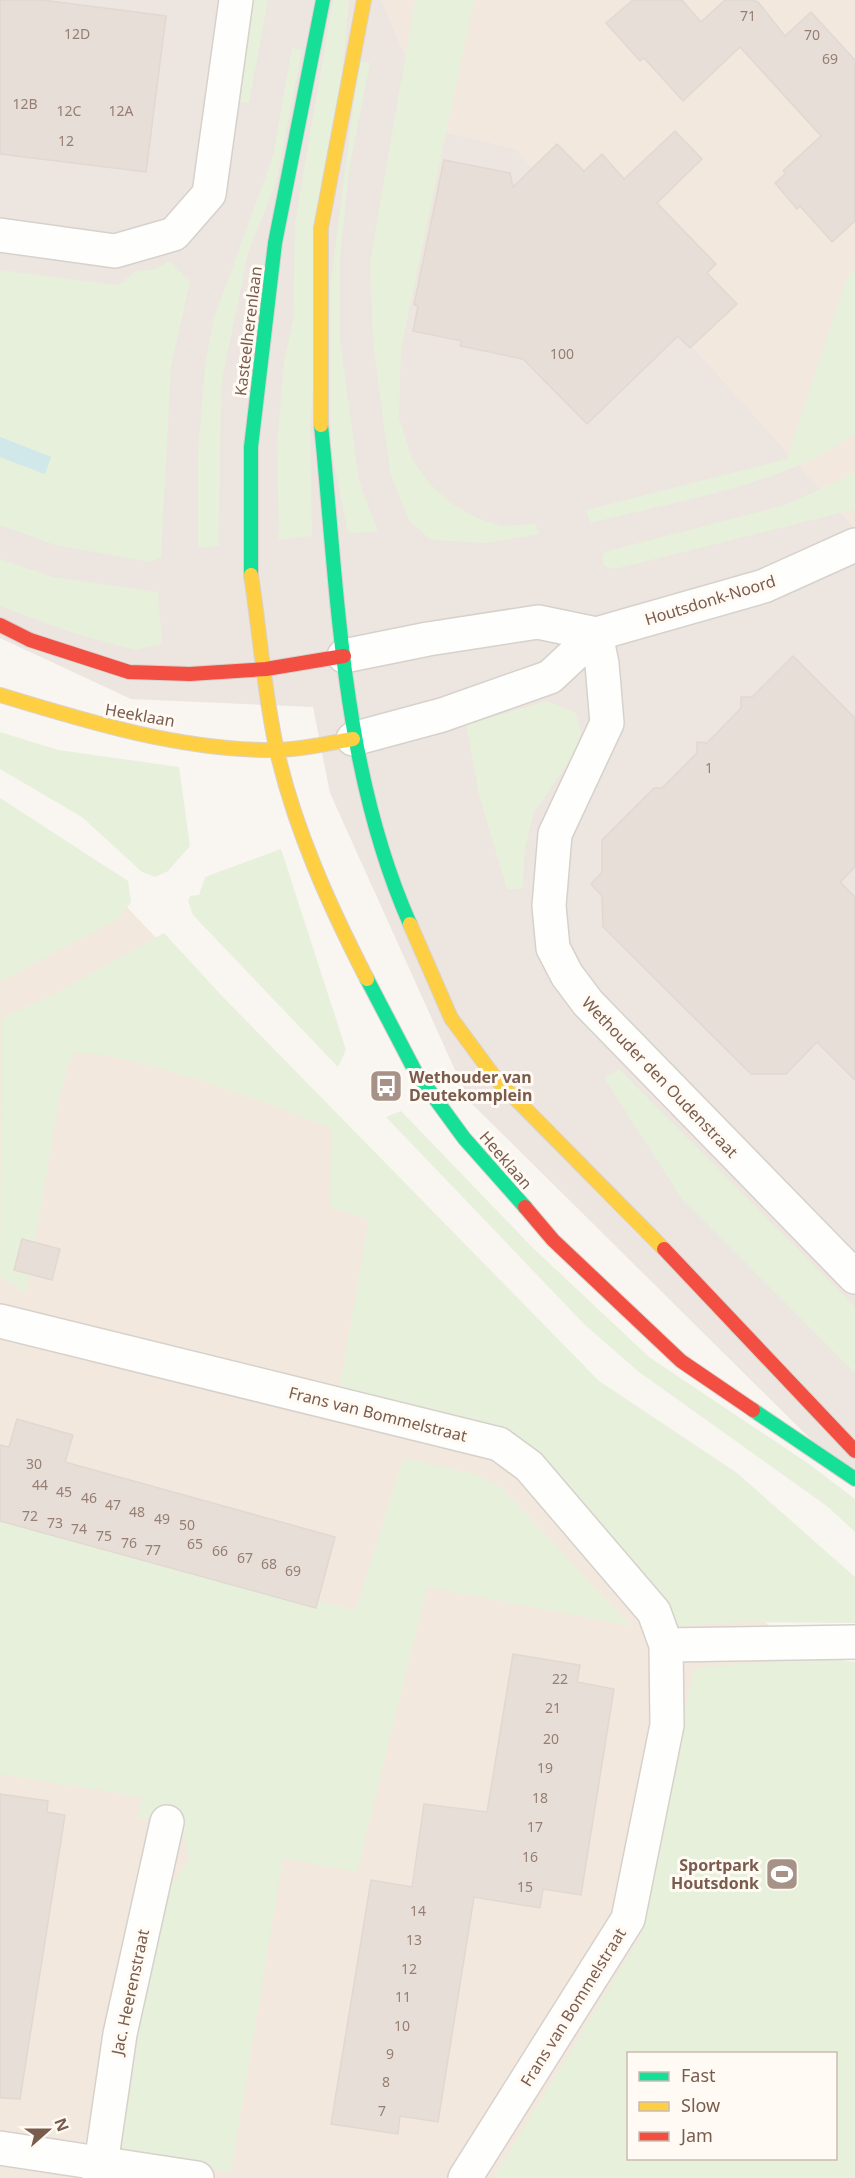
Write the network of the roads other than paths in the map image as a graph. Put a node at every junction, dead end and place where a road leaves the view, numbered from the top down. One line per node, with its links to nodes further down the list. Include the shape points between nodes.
1 (236, 0): 4 (street, via 209,194 174,234 116,251)
2 (323, 0): 9 (main road, Kasteelherenlaan, via 275,243 251,447 250,566)
3 (364, 0): 8 (main road, via 321,228 320,417)
4 (0, 235)
5 (855, 544): 7 (street, Houtsdonk-Noord, via 764,586)
6 (0, 625): 9 (main road, via 30,640 129,672 190,674)
7 (596, 634): 8 (street, Houtsdonk-Noord, via 538,622); 11 (street, Houtsdonk-Noord, via 550,677 442,715); 13 (street, Wethouder den Oudenstraat, via 607,723 555,834 549,906 553,948 588,1003)
8 (344, 657): 9 (main road); 11 (main road)
9 (266, 669): 12 (main road, Heeklaan)
10 (0, 695): 12 (main road, Heeklaan, via 112,729 206,744)
11 (352, 739): 12 (main road, Heeklaan); 15 (main road, via 390,880 451,1018 496,1079 713,1299)
12 (278, 750): 16 (main road, Heeklaan, via 297,820 344,933 415,1071 464,1138 553,1240 681,1361)
13 (855, 1277)
14 (0, 1321): 18 (street, Frans van Bommelstraat, via 499,1444 530,1466 654,1612)
15 (855, 1451)
16 (855, 1479)
17 (855, 1641): 18 (street)
18 (666, 1645): 23 (street, Frans van Bommelstraat, via 667,1725 628,1919)
19 (167, 1822): 21 (street, Jac. Heerenstraat, via 120,2034)
20 (0, 2148): 21 (street)
21 (100, 2171): 22 (street)
22 (197, 2178)
23 (465, 2178)

